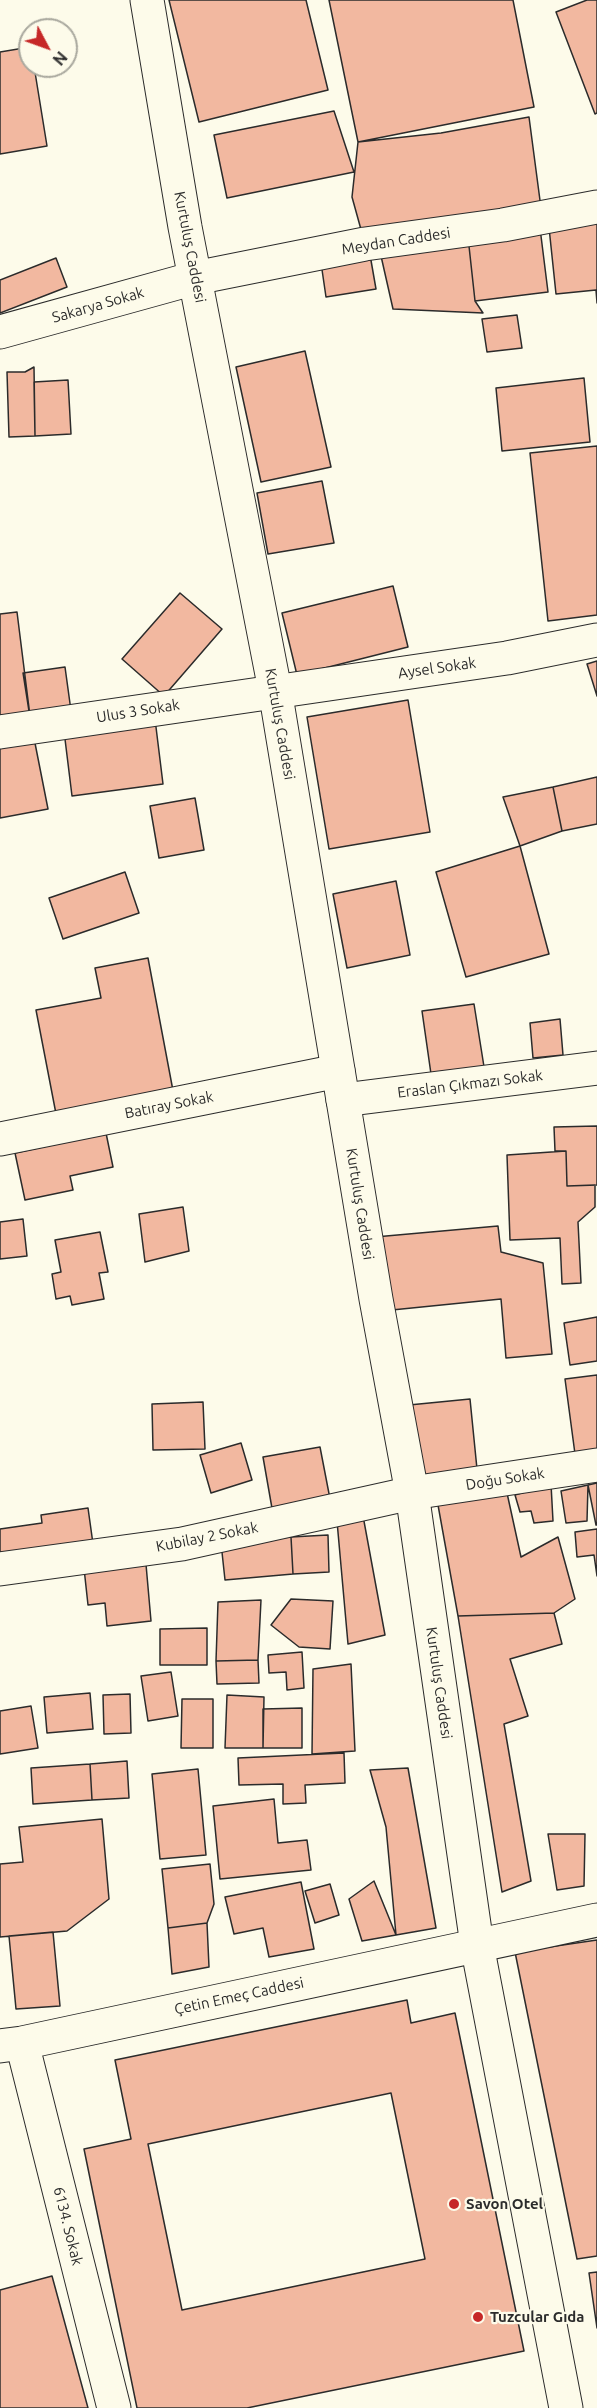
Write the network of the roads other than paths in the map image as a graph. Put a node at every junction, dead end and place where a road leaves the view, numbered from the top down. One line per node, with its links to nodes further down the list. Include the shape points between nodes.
1 (147, 0): 3 (street, Kurtuluş Caddesi)
2 (597, 207): 3 (street, Meydan Caddesi, via 365,244)
3 (195, 278): 4 (street, Sakarya Sokak); 6 (street, Kurtuluş Caddesi)
4 (0, 332)
5 (597, 640): 6 (street, Aysel Sokak, via 507,658)
6 (275, 690): 7 (street, Ulus 3 Sokak); 9 (street, Kurtuluş Caddesi)
7 (0, 732)
8 (597, 1068): 9 (street, Eraslan Çıkmazı Sokak)
9 (340, 1086): 10 (street, Batıray Sokak); 12 (street, Kurtuluş Caddesi)
10 (0, 1139)
11 (597, 1465): 12 (street, Doğu Sokak)
12 (412, 1493): 13 (street, Kubilay 2 Sokak, via 182,1544); 15 (street, Kurtuluş Caddesi)
13 (0, 1569)
14 (597, 1920): 15 (street, Çetin Emeç Caddesi)
15 (477, 1945): 16 (street, Çetin Emeç Caddesi); 18 (street, Kurtuluş Caddesi)
16 (11, 2045): 17 (street, 6134. Sokak)
17 (114, 2408)
18 (566, 2408)

